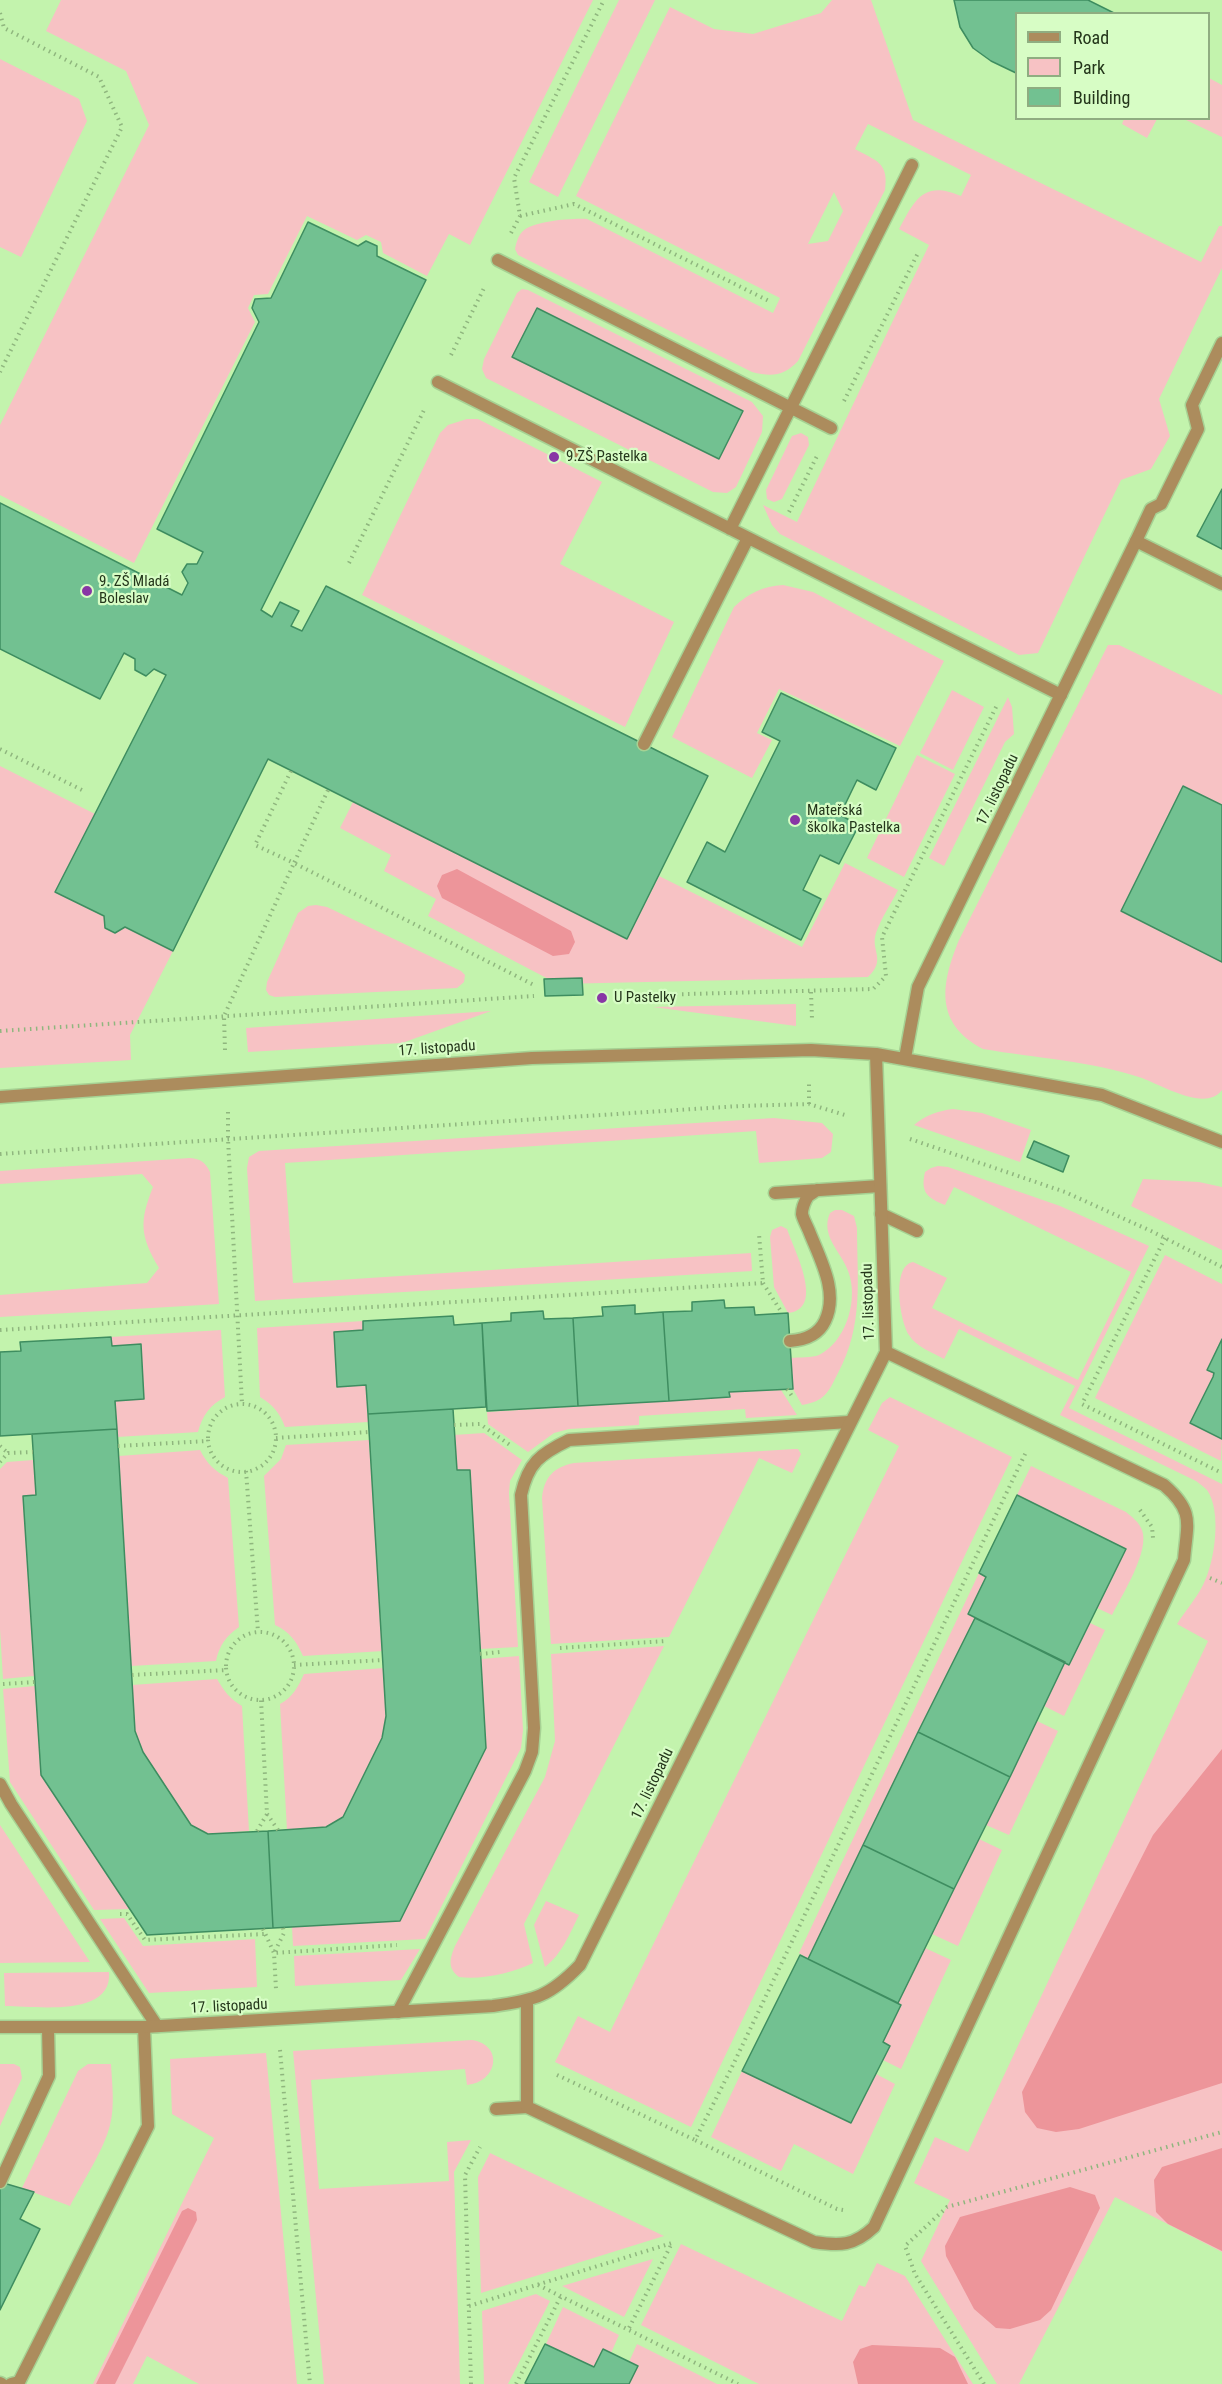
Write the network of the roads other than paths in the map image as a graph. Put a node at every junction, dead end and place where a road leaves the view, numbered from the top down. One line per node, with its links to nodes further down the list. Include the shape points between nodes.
1 (912, 165): 5 (street)
2 (498, 260): 5 (street)
3 (1222, 343): 9 (street, 17. listopadu, via 1192,405 1198,429 1161,504 1151,509)
4 (438, 382): 7 (street)
5 (790, 409): 6 (street); 7 (street)
6 (831, 428)
7 (730, 529): 8 (street)
8 (748, 538): 11 (street); 12 (street)
9 (1136, 540): 10 (street); 11 (street, 17. listopadu)
10 (1222, 584)
11 (1061, 695): 14 (street, 17. listopadu, via 918,987)
12 (644, 744)
13 (876, 1054): 14 (street, 17. listopadu); 15 (street, 17. listopadu, via 811,1050 532,1058); 17 (street, 17. listopadu)
14 (905, 1058): 16 (street, 17. listopadu, via 1102,1095)
15 (0, 1097)
16 (1222, 1142)
17 (880, 1186): 18 (street); 20 (street, 17. listopadu)
18 (817, 1190): 19 (street); 22 (street, via 808,1196 802,1214 828,1280 829,1312 814,1335)
19 (775, 1193)
20 (881, 1214): 21 (street); 23 (street, 17. listopadu)
21 (917, 1231)
22 (790, 1341)
23 (886, 1352): 24 (street, 17. listopadu); 31 (street, via 1164,1485 1179,1498 1188,1516 1184,1560 874,2227 847,2244 814,2242)
24 (849, 1422): 26 (street, 17. listopadu, via 580,1965 559,1987); 27 (street, via 569,1440 534,1462 521,1495 532,1752)
25 (0, 1784): 28 (street)
26 (527, 2001): 27 (street, 17. listopadu); 31 (street)
27 (398, 2012): 28 (street, 17. listopadu)
28 (151, 2027): 30 (street, 17. listopadu); 34 (street, via 148,2126 19,2382)
29 (0, 2028): 30 (street, 17. listopadu)
30 (48, 2028): 33 (street, via 49,2076)
31 (527, 2107): 32 (street)
32 (496, 2109)
33 (0, 2182)
34 (11, 2384)

